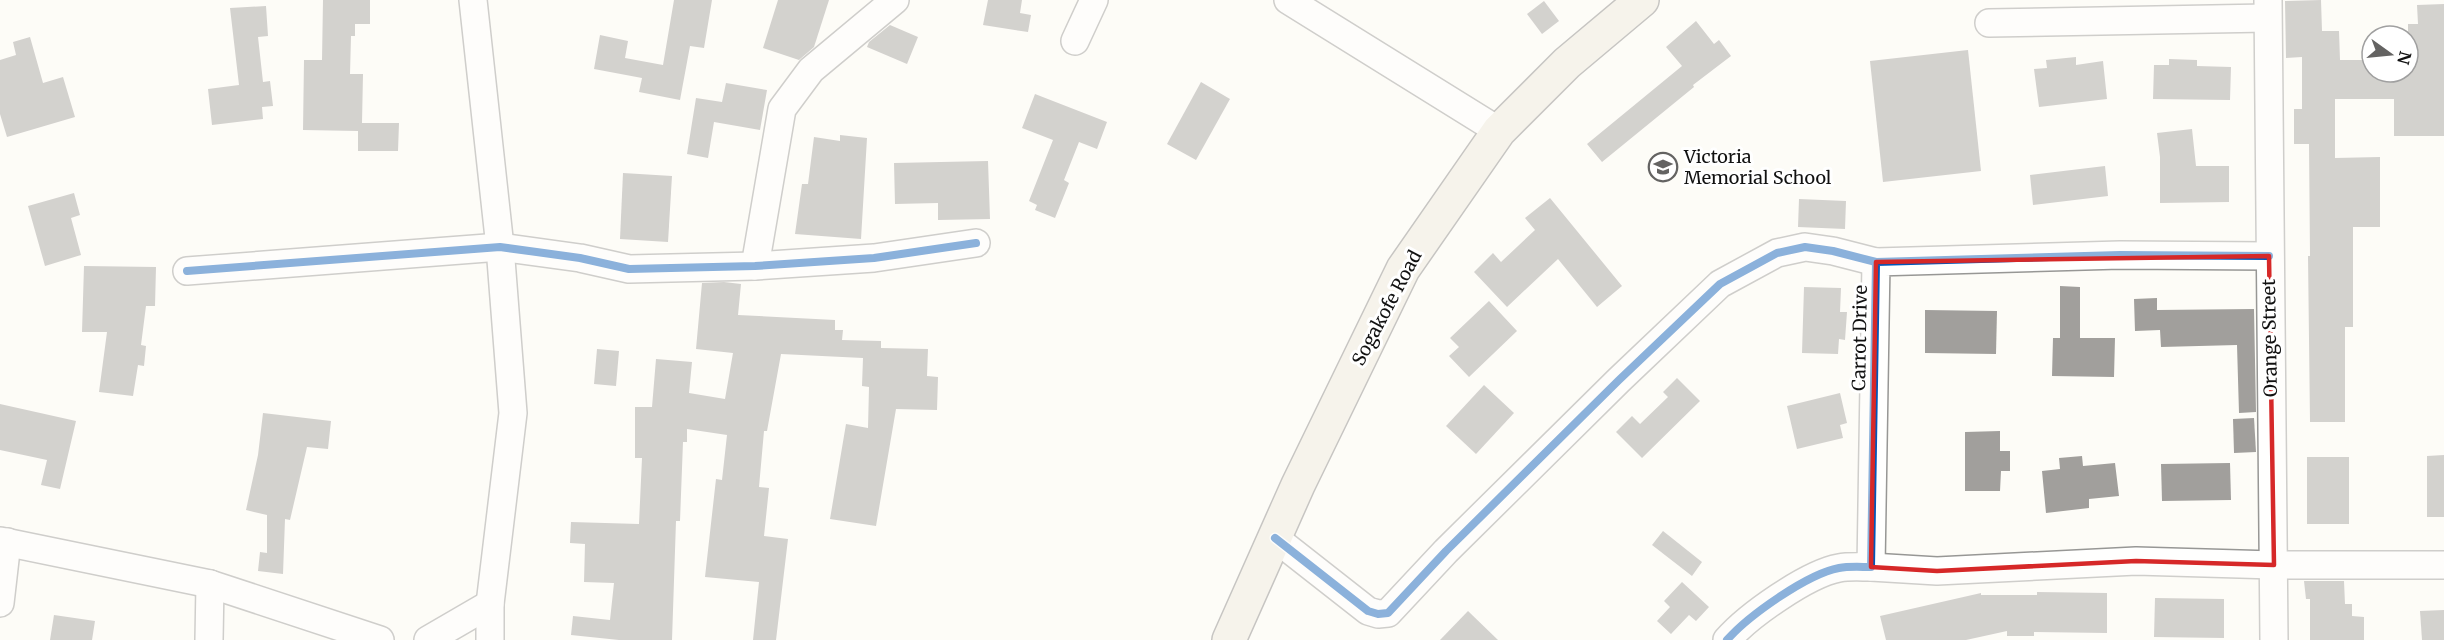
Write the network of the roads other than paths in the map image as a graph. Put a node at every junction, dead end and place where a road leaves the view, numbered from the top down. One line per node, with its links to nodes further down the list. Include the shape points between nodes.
1 (473, 0): 11 (street)
2 (895, 0): 14 (street, via 811,70 782,109)
3 (1094, 0): 8 (street)
4 (1288, 0): 9 (street)
5 (1642, 0): 9 (main road, Sogakofe Road, via 1567,63)
6 (2267, 9): 7 (street); 12 (street, Orange Street)
7 (1989, 23)
8 (1076, 41)
9 (1499, 130): 16 (main road, Sogakofe Road, via 1403,269)
10 (976, 243): 14 (street, via 873,258)
11 (500, 247): 14 (street, via 629,269); 15 (street); 23 (street, via 513,413)
12 (2269, 256): 13 (street, Carrot Drive, via 2120,255); 18 (street, Orange Street)
13 (1876, 262): 16 (street, via 1805,247 1777,253 1720,284 1446,550 1388,613 1368,611); 20 (street, Carrot Drive)
14 (755, 266)
15 (187, 271)
16 (1275, 538): 28 (main road, Sogakofe Road)
17 (4, 542): 21 (street); 22 (street)
18 (2274, 565): 19 (street); 20 (street, via 2136,561 1937,571); 30 (street, Orange Street)
19 (2444, 565)
20 (1871, 567): 29 (street, via 1839,568 1802,583 1738,627)
21 (210, 584): 24 (street); 25 (street)
22 (0, 603)
23 (490, 604): 26 (street); 27 (street)
24 (209, 640)
25 (381, 640)
26 (428, 640)
27 (490, 640)
28 (1230, 640)
29 (1727, 640)
30 (2274, 640)

